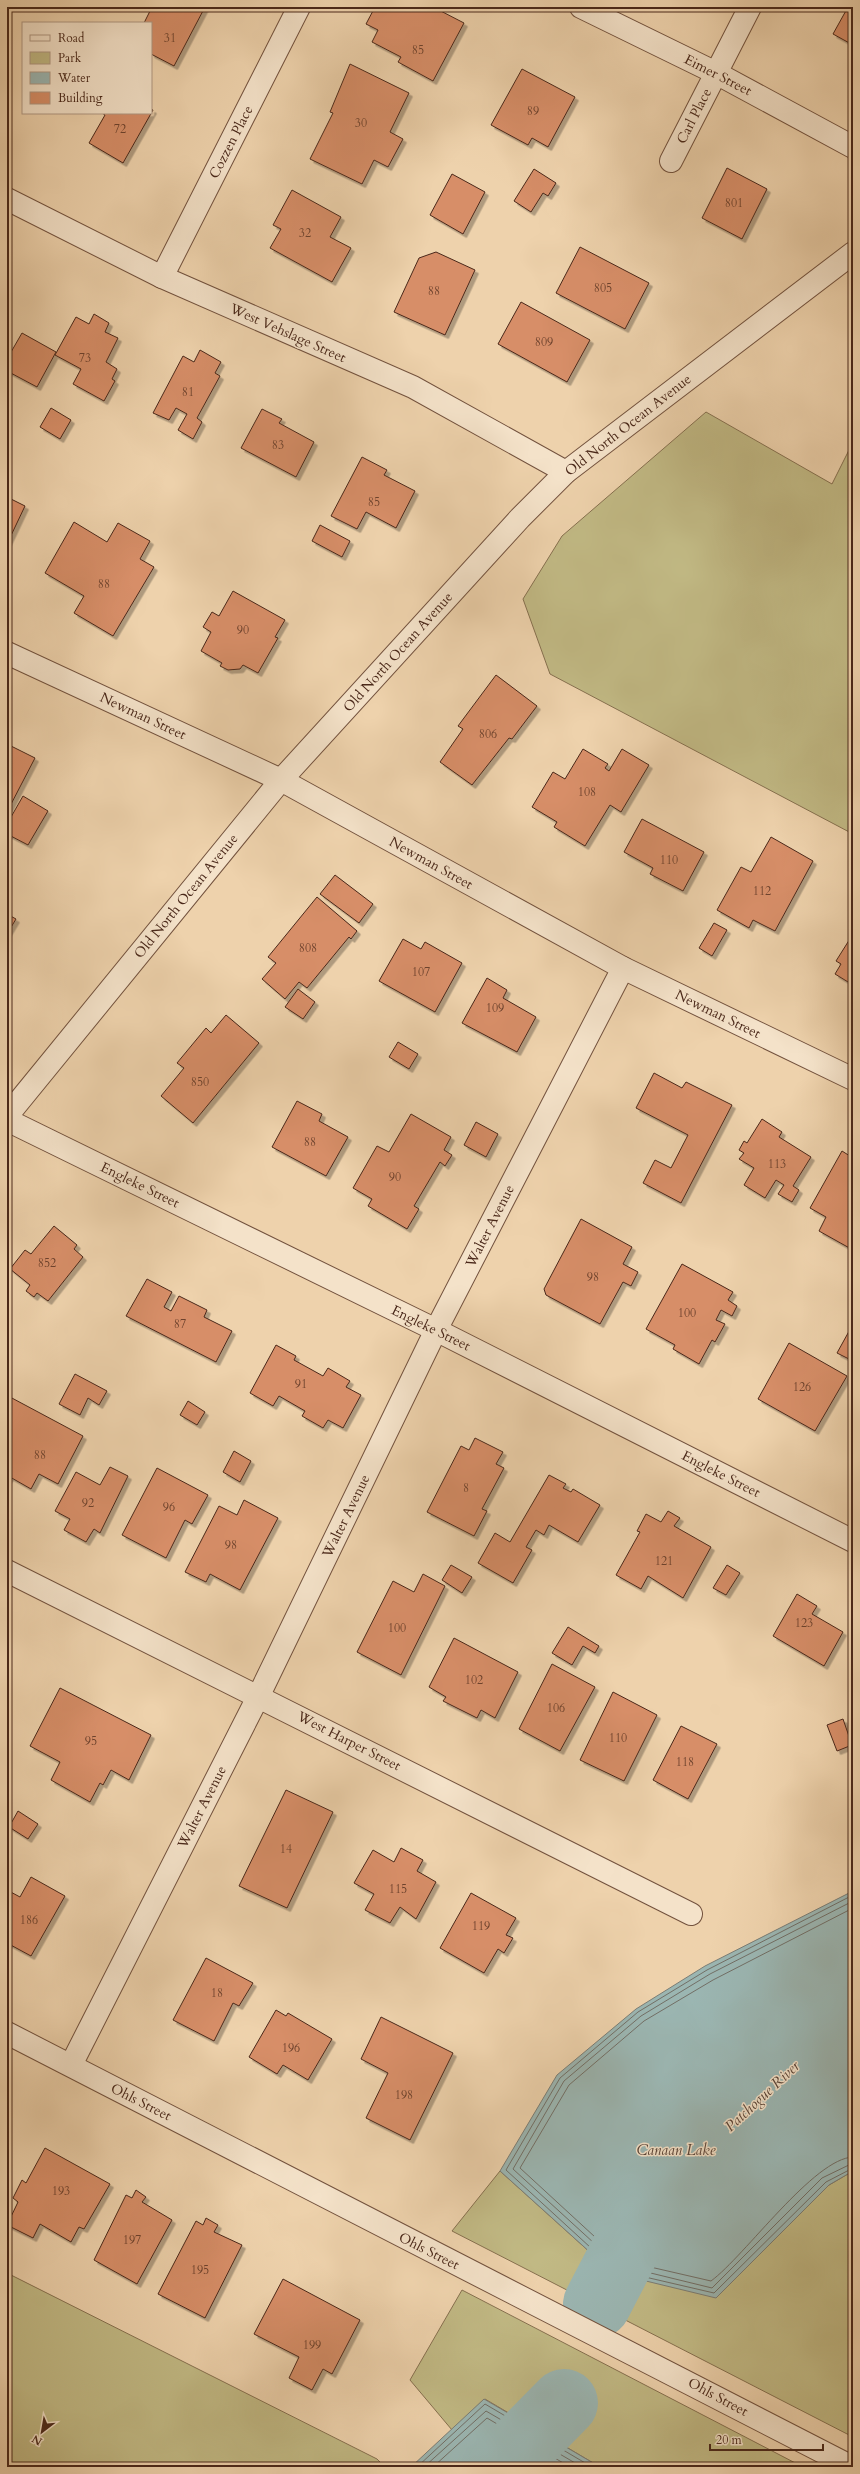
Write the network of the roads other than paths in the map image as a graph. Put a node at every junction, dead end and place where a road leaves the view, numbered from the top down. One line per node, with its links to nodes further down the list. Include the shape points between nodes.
1 (299, 7): 9 (street, Cozzen Place)
2 (581, 7): 4 (street, Eimer Street)
3 (750, 7): 4 (street, Carl Place)
4 (716, 73): 5 (street, Eimer Street); 6 (street, Carl Place)
5 (853, 147)
6 (671, 161)
7 (7, 199): 9 (street, West Vehslage Street)
8 (853, 253): 10 (street, Old North Ocean Avenue)
9 (162, 278): 10 (street, West Vehslage Street, via 413,387)
10 (566, 472): 12 (street, Old North Ocean Avenue, via 520,518)
11 (7, 653): 12 (street, Newman Street)
12 (281, 780): 13 (street, Newman Street); 15 (street, Old North Ocean Avenue)
13 (624, 968): 14 (street, Newman Street); 17 (street, Walter Avenue)
14 (853, 1079)
15 (7, 1116)
16 (7, 1120): 17 (street, Engleke Street)
17 (436, 1330): 18 (street, Engleke Street); 20 (street, Walter Avenue)
18 (853, 1541)
19 (7, 1571): 20 (street, West Harper Street)
20 (259, 1695): 21 (street, West Harper Street); 23 (street, Walter Avenue)
21 (691, 1914)
22 (7, 2034): 23 (street, Ohls Street)
23 (71, 2065): 24 (street, Ohls Street, via 519,2298 656,2365)
24 (852, 2467)

